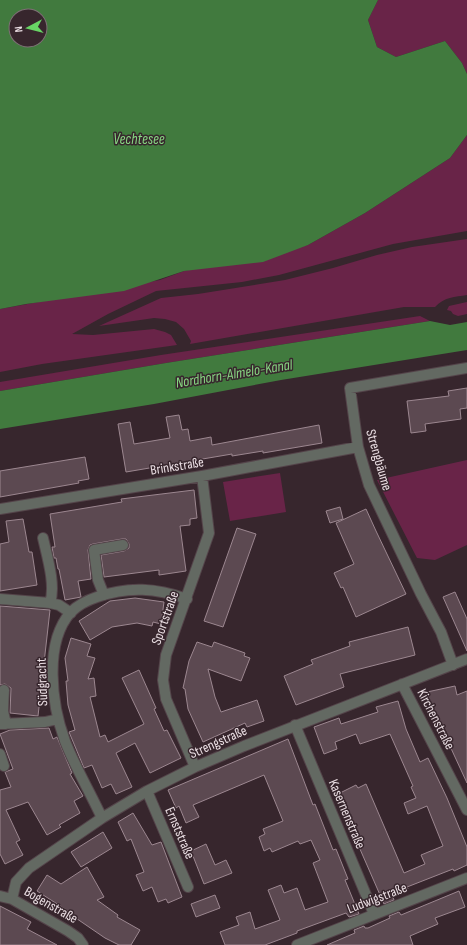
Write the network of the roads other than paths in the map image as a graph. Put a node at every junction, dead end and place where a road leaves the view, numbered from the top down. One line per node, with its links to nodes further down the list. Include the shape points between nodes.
1 (467, 368): 2 (street, Strengbäume, via 350,388)
2 (358, 447): 3 (street, Brinkstraße); 13 (street, Strengbäume, via 369,485 441,632)
3 (202, 476): 4 (street, Brinkstraße); 9 (street, Sportstraße, via 209,533)
4 (0, 509)
5 (42, 538): 10 (street, via 52,587 53,596)
6 (123, 545): 7 (street, via 94,550 98,580)
7 (104, 595): 9 (street, Südgracht, via 130,590 156,590); 11 (street, Südgracht, via 85,603)
8 (0, 599): 10 (street)
9 (186, 599): 21 (street, Sportstraße, via 166,655 163,680 166,699)
10 (50, 603): 11 (street, via 59,605)
11 (71, 613): 16 (street, Südgracht, via 58,637 53,664)
12 (467, 659): 13 (street, Strengstraße)
13 (453, 665): 14 (street, Strengstraße)
14 (402, 684): 18 (street, Strengstraße); 23 (street, Kirchenstraße)
15 (4, 690): 17 (street)
16 (58, 719): 17 (street); 24 (street, Südgracht, via 65,741)
17 (3, 724)
18 (295, 725): 21 (street, Strengstraße); 29 (street, Kasernenstraße)
19 (0, 754): 20 (street)
20 (4, 766)
21 (195, 767): 22 (street, Strengstraße)
22 (147, 791): 24 (street, Strengstraße); 26 (street, Ernststraße)
23 (467, 810)
24 (102, 818): 28 (street, Strengstraße, via 29,868 16,882)
25 (467, 878): 29 (street, Ludwigstraße)
26 (188, 887)
27 (0, 896): 28 (street, Bogenstraße)
28 (12, 899): 30 (street, Bogenstraße, via 68,931)
29 (374, 914): 31 (street, Ludwigstraße)
30 (83, 945)
31 (297, 945)

